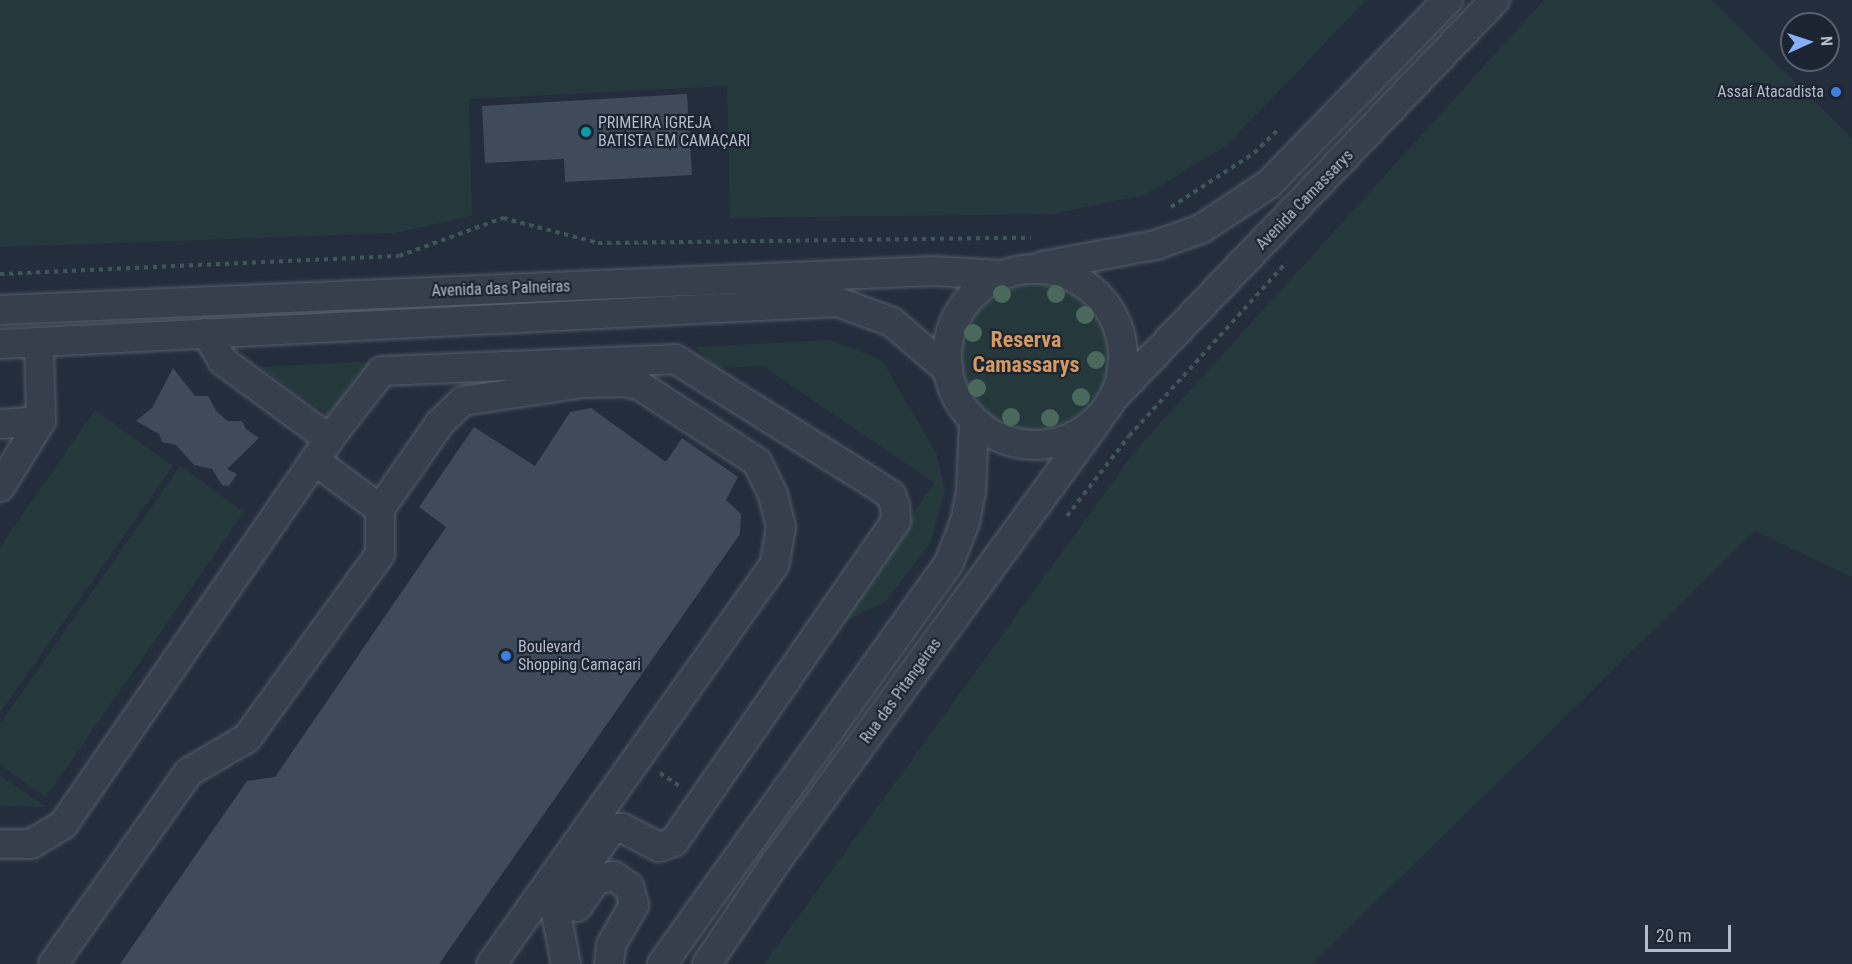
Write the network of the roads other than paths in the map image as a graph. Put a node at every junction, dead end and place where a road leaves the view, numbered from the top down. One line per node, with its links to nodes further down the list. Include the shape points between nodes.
1 (1448, 0): 3 (street, via 1269,184 1201,229 1156,245)
2 (1495, 0): 10 (street, Avenida Camassarys)
3 (1029, 269): 4 (street); 10 (street, via 1056,271 1080,281 1101,298 1115,320 1122,346 1122,373)
4 (1001, 275): 5 (street, Avenida das Palneiras, via 933,271); 9 (street, via 977,291 958,313 948,341)
5 (0, 310)
6 (206, 333): 7 (street, Avenida das Palneiras); 9 (street, Avenida das Palneiras, via 838,302 892,322); 14 (street, via 223,361)
7 (39, 342): 8 (street, Avenida das Palneiras); 11 (street)
8 (0, 344)
9 (948, 370): 12 (street, via 957,397)
10 (1106, 409): 12 (street, via 1076,436 1050,444 1022,445 996,436); 23 (street, Rua das Pitangeiras, via 775,863)
11 (41, 421): 13 (street); 15 (street)
12 (974, 421): 22 (street, Rua das Pitangeiras, via 971,492 965,522 949,563)
13 (0, 424)
14 (321, 449): 16 (street); 17 (street, via 63,825 31,844); 18 (street, via 382,371 675,359 891,495 896,521 674,842 659,847 622,828 612,829 555,908)
15 (0, 487)
16 (380, 509): 19 (street, via 380,554 247,738 189,772); 20 (street, via 440,423 463,401 582,383 639,385 757,462 781,526 774,565)
17 (0, 844)
18 (566, 957): 21 (street, via 578,903 596,880 615,876 629,887 633,905 611,945)
19 (53, 964)
20 (492, 964)
21 (609, 964)
22 (662, 964)
23 (707, 964)

